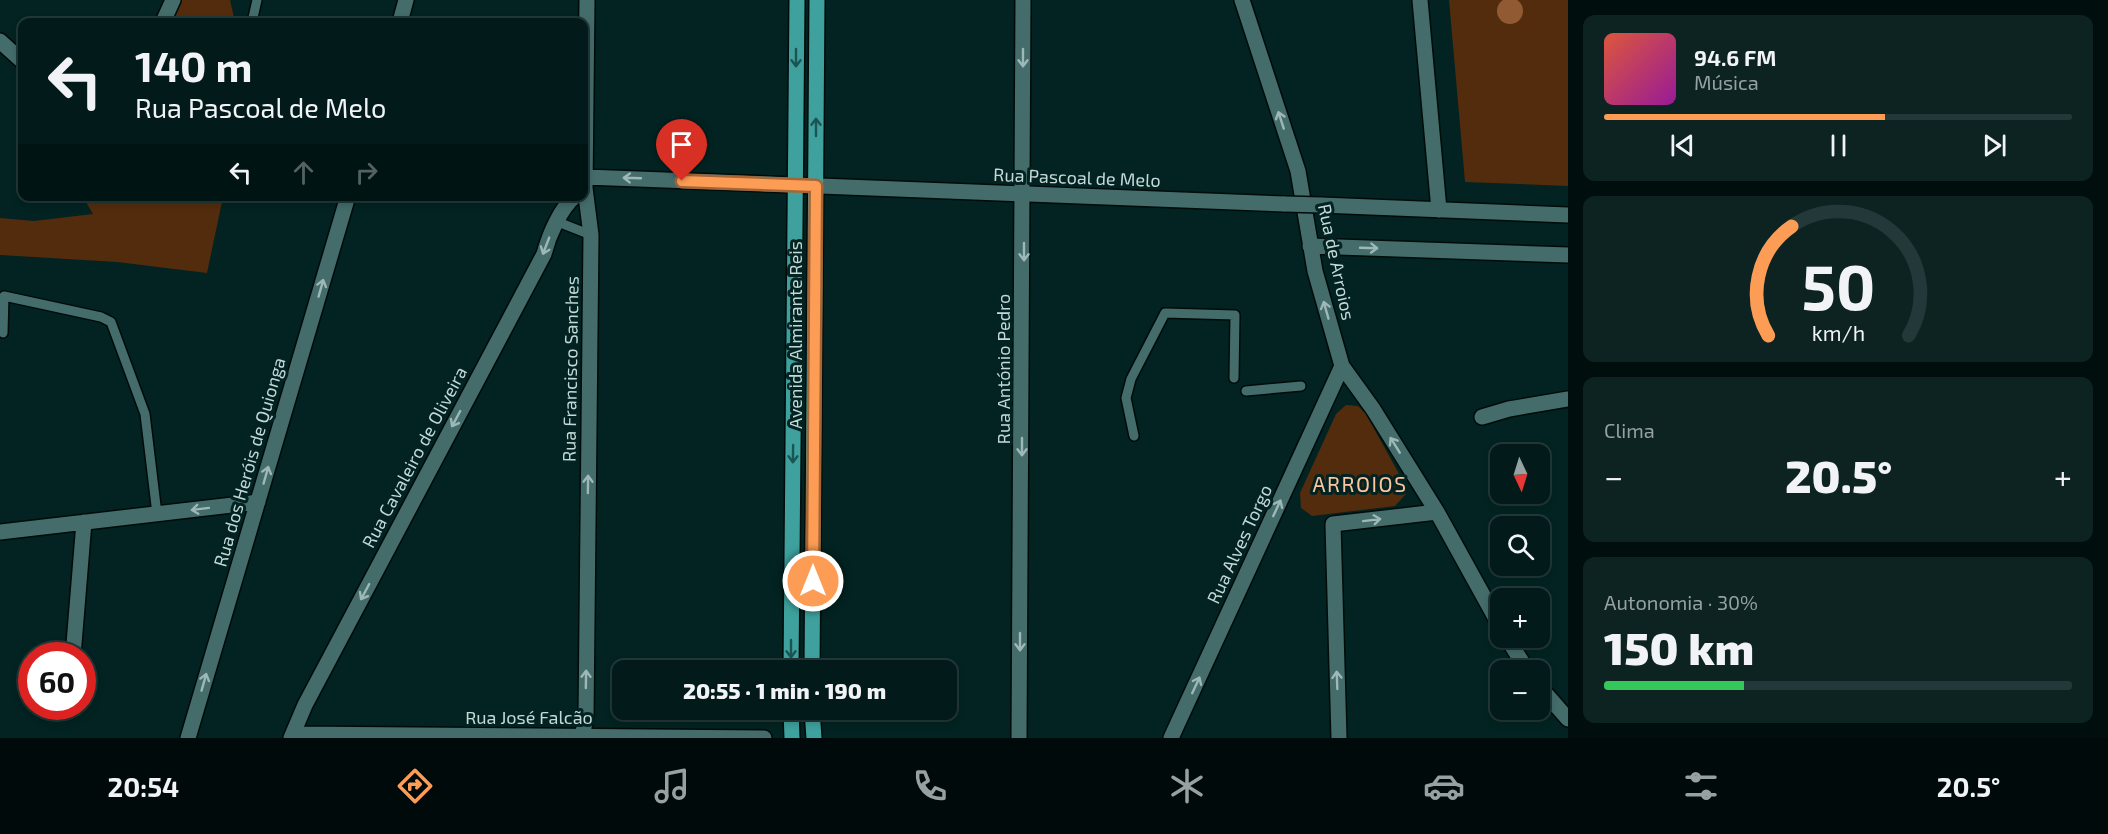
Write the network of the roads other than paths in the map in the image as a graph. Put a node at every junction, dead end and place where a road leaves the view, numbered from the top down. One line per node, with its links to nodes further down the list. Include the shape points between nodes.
1 (173, 0): 10 (street)
2 (257, 0): 11 (lane)
3 (406, 0): 12 (street)
4 (587, 0): 13 (street, Rua Francisco Sanches)
5 (796, 0): 17 (main road, Avenida Almirante Reis, one-way to 17)
6 (817, 0): 18 (main road, Avenida Almirante Reis, one-way to 6)
7 (1023, 0): 19 (street, Rua António Pedro, one-way to 19)
8 (1242, 0): 27 (street, Rua de Arroios, one-way to 8, via 1298,171)
9 (1420, 0): 23 (street)
10 (165, 18)
11 (253, 18)
12 (401, 18)
13 (587, 18)
14 (0, 40): 15 (street)
15 (18, 57)
16 (588, 182): 17 (street, Rua Pascoal de Melo, one-way to 16)
17 (795, 185): 18 (street, Rua Pascoal de Melo); 44 (main road, Avenida Almirante Reis, one-way to 44)
18 (816, 186): 19 (street, Rua Pascoal de Melo); 45 (main road, Avenida Almirante Reis)
19 (1024, 194): 23 (street, Rua Pascoal de Melo, bridge); 56 (street, Rua António Pedro, one-way to 56)
20 (347, 201): 37 (street, Rua dos Heróis de Quionga, one-way to 20)
21 (571, 201): 25 (street, Rua Cavaleiro de Oliveira)
22 (586, 201): 26 (street, Rua Francisco Sanches)
23 (1439, 210): 24 (street, Rua Pascoal de Melo)
24 (1568, 215)
25 (558, 222): 26 (lane); 50 (street, Rua Cavaleiro de Oliveira, one-way to 50)
26 (591, 235): 51 (street, Rua Francisco Sanches, one-way to 26, via 586,717)
27 (1310, 246): 28 (street, one-way to 28); 30 (street, Rua de Arroios, one-way to 27)
28 (1568, 255)
29 (3, 333): 39 (lane, via 4,296 111,322 145,414)
30 (1342, 366): 38 (street, Rua de Arroios, one-way to 30); 57 (street, Rua Alves Torgo, one-way to 30)
31 (1234, 378): 36 (lane, via 1235,315 1165,313 1126,398)
32 (1301, 386): 33 (lane)
33 (1246, 391)
34 (1568, 399): 35 (street)
35 (1482, 417)
36 (1134, 436)
37 (258, 502): 39 (street, one-way to 39); 52 (street, Rua dos Heróis de Quionga, one-way to 37)
38 (1437, 512): 42 (street, Rua de Arroios); 58 (street, one-way to 38, via 1333,524)
39 (157, 514): 40 (street)
40 (84, 522): 41 (street); 43 (street)
41 (0, 532)
42 (1490, 608)
43 (74, 642)
44 (791, 660)
45 (812, 660)
46 (1550, 699): 47 (street)
47 (1568, 719)
48 (791, 720): 54 (main road)
49 (813, 720): 55 (main road)
50 (292, 736): 51 (street, Rua José Falcão)
51 (582, 737): 53 (street, Rua José Falcão)
52 (188, 738)
53 (764, 738)
54 (792, 738)
55 (814, 738)
56 (1019, 738)
57 (1171, 738)
58 (1339, 738)

